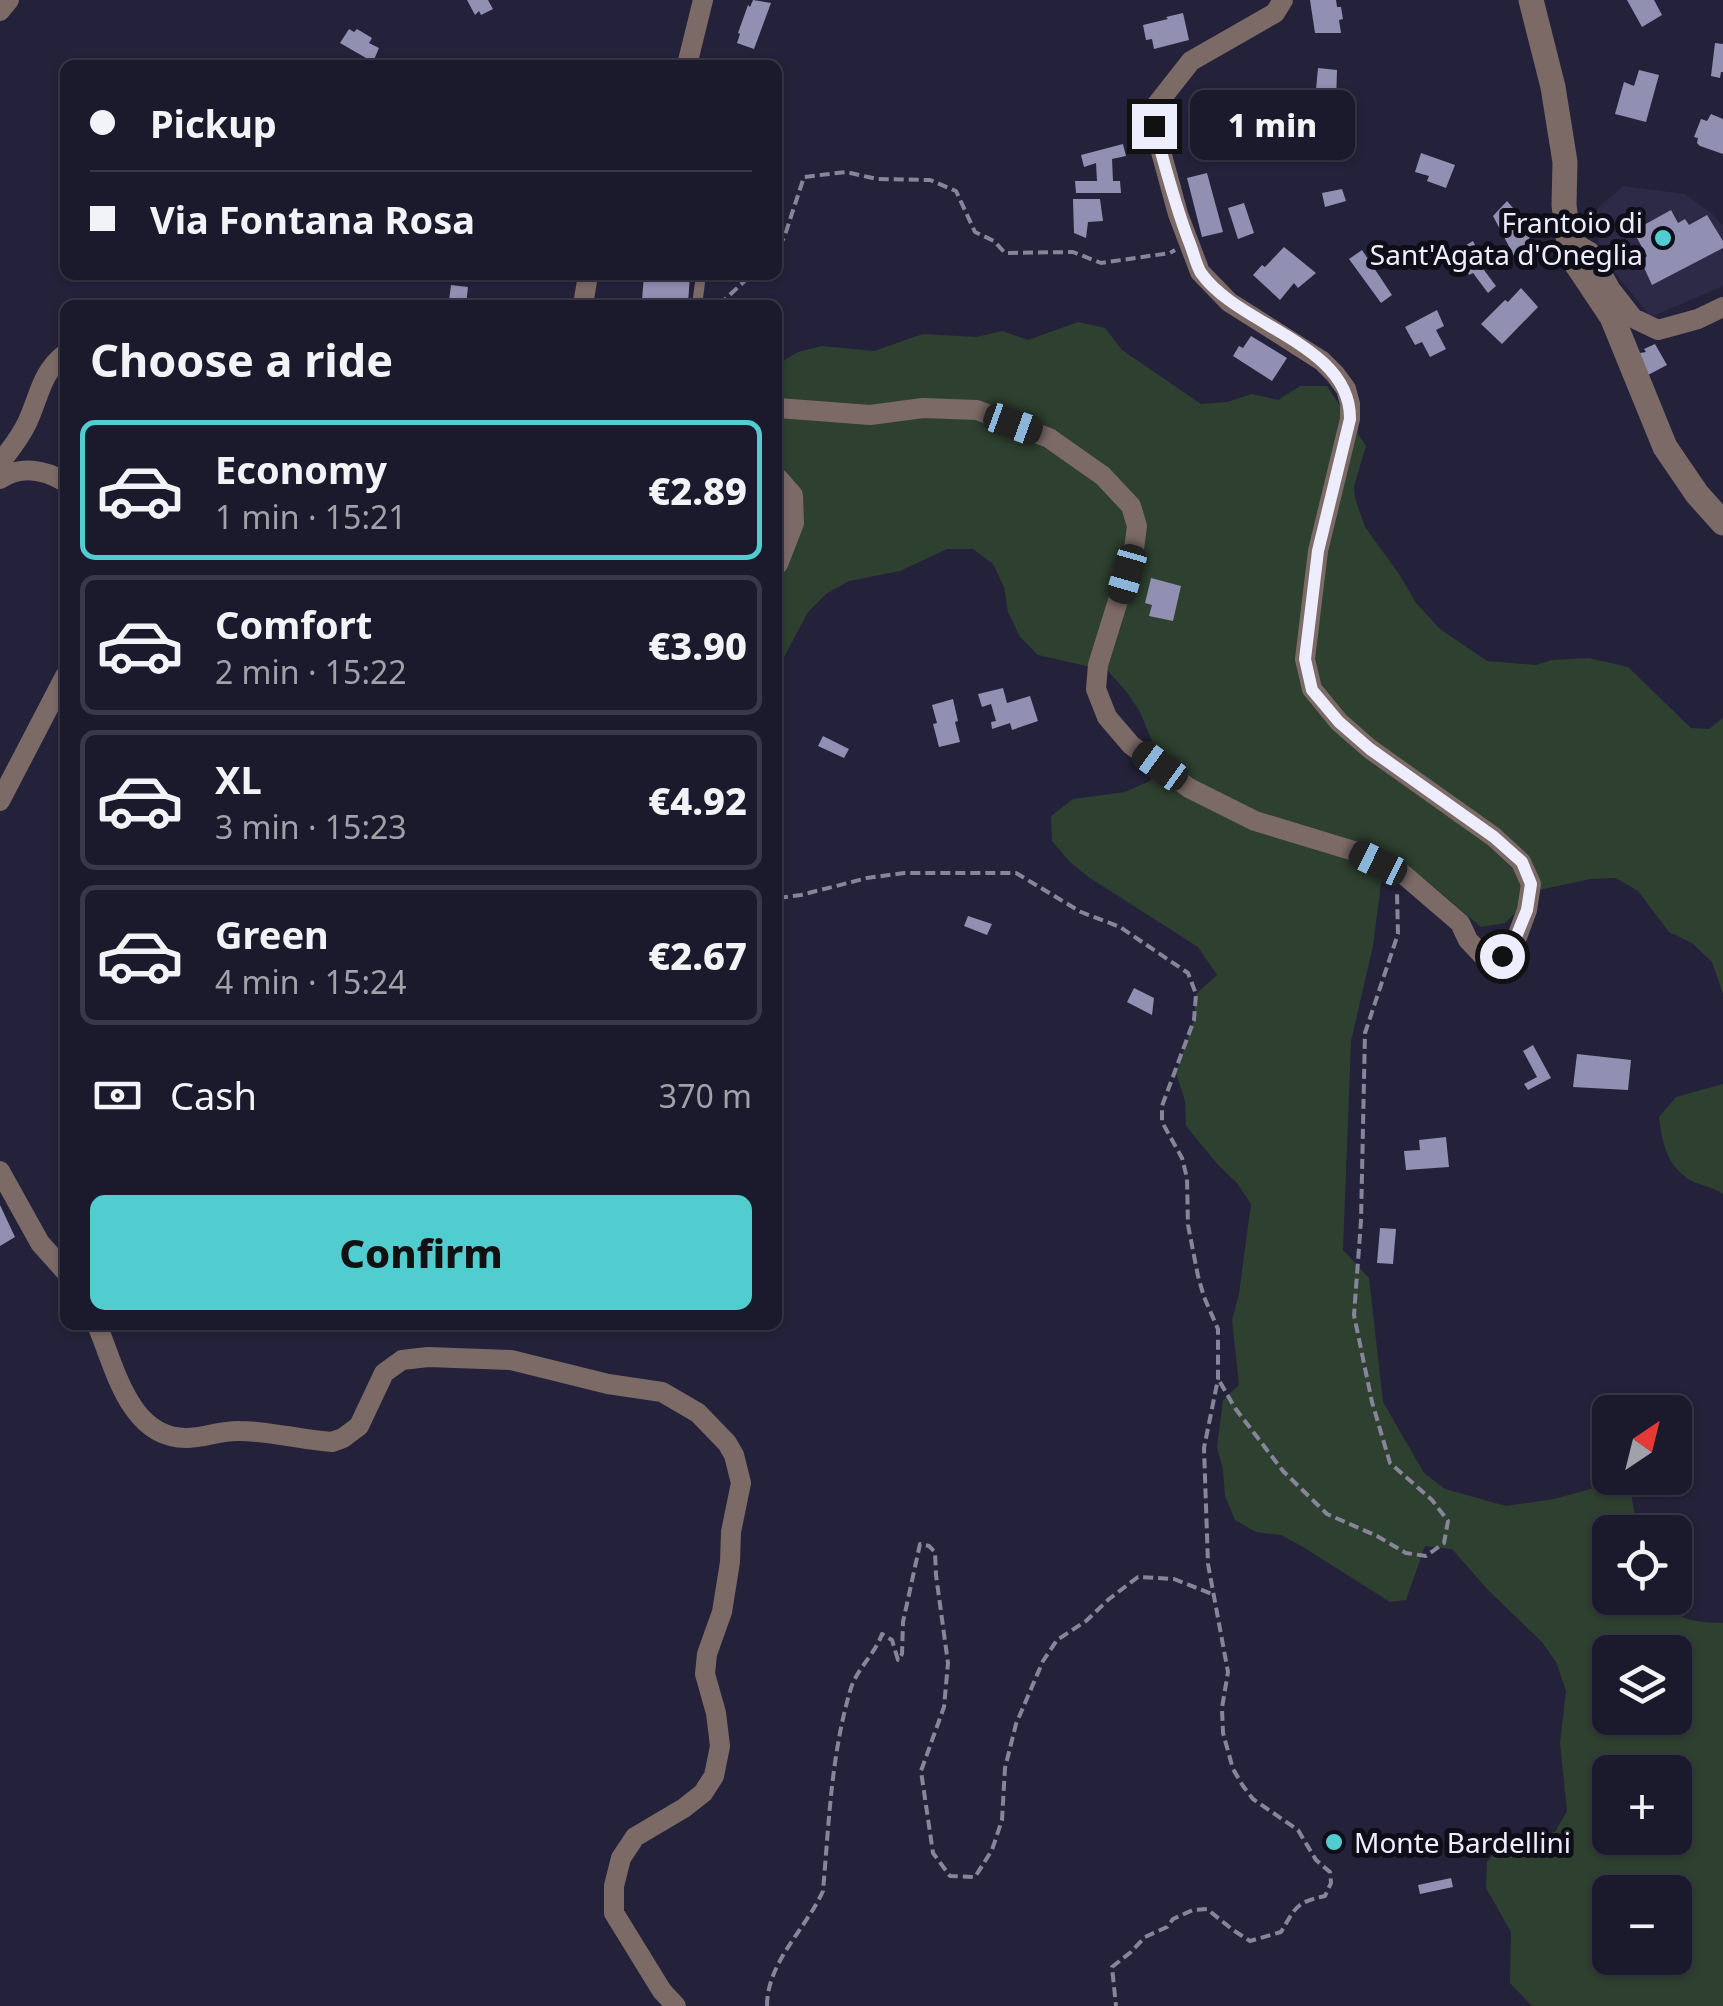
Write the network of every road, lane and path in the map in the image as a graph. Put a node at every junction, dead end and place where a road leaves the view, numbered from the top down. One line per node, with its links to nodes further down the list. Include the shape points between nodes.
1 (9, 0): 5 (street)
2 (703, 0): 6 (street)
3 (1283, 0): 8 (street, via 1275,13 1191,61 1154,108)
4 (1532, 0): 9 (street, via 1565,162)
5 (0, 11)
6 (688, 60)
7 (782, 241): 8 (path, via 804,177 846,172 930,180 956,191 975,232 1005,253 1073,252 1101,263 1170,253)
8 (1189, 242): 23 (street, via 1200,272 1229,302 1322,361 1350,404 1318,551 1305,659 1312,690 1370,749 1522,862 1531,884 1516,937 1502,956 1484,957 1460,924)
9 (1569, 245): 12 (street, via 1590,252 1634,318 1658,330); 19 (street, via 1624,342 1664,447)
10 (746, 280): 11 (path)
11 (724, 300)
12 (1723, 307)
13 (60, 357): 15 (street)
14 (782, 408): 23 (street, via 870,415 977,410 1050,438 1104,476 1131,506 1137,526 1098,665 1096,688 1107,717 1130,745 1189,788 1254,821 1354,851)
15 (0, 463)
16 (0, 479): 17 (street, via 34,471)
17 (60, 479)
18 (782, 482): 20 (street, via 794,495 794,523)
19 (1723, 524)
20 (782, 554)
21 (60, 686): 22 (street)
22 (0, 802)
23 (1403, 874): 28 (path, via 1396,894 1398,934 1365,1033 1354,1315 1390,1463 1448,1521 1444,1543 1426,1556 1406,1553 1327,1514 1283,1472)
24 (782, 897): 28 (path, via 904,873 1016,873 1120,927 1188,973 1196,994 1194,1020 1162,1122 1187,1178 1188,1224 1218,1329)
25 (0, 1171): 26 (street)
26 (60, 1265)
27 (99, 1330): 30 (street, via 126,1398 144,1422 166,1436 236,1430 332,1442 359,1426 384,1372 402,1360 428,1357 512,1360 662,1392 698,1413 727,1444 741,1483 722,1612 705,1674 720,1746 714,1776 684,1808 636,1837 620,1858 614,1886 614,1913)
28 (1218, 1379): 29 (path, via 1204,1448)
29 (1212, 1594): 31 (path, via 1174,1580 1138,1577 1056,1640 1016,1724 992,1850 974,1877 950,1876 933,1853 920,1771 944,1707 948,1664 935,1552 920,1544 902,1654 898,1660 892,1640 882,1634 853,1683 836,1747 823,1891 784,1954); 32 (path, via 1228,1672 1223,1733 1233,1770 1253,1799 1298,1830 1330,1872 1331,1884 1325,1896 1292,1911 1278,1933 1250,1941 1207,1909 1173,1918 1112,1967)
30 (676, 2006)
31 (767, 2006)
32 (1116, 2006)

